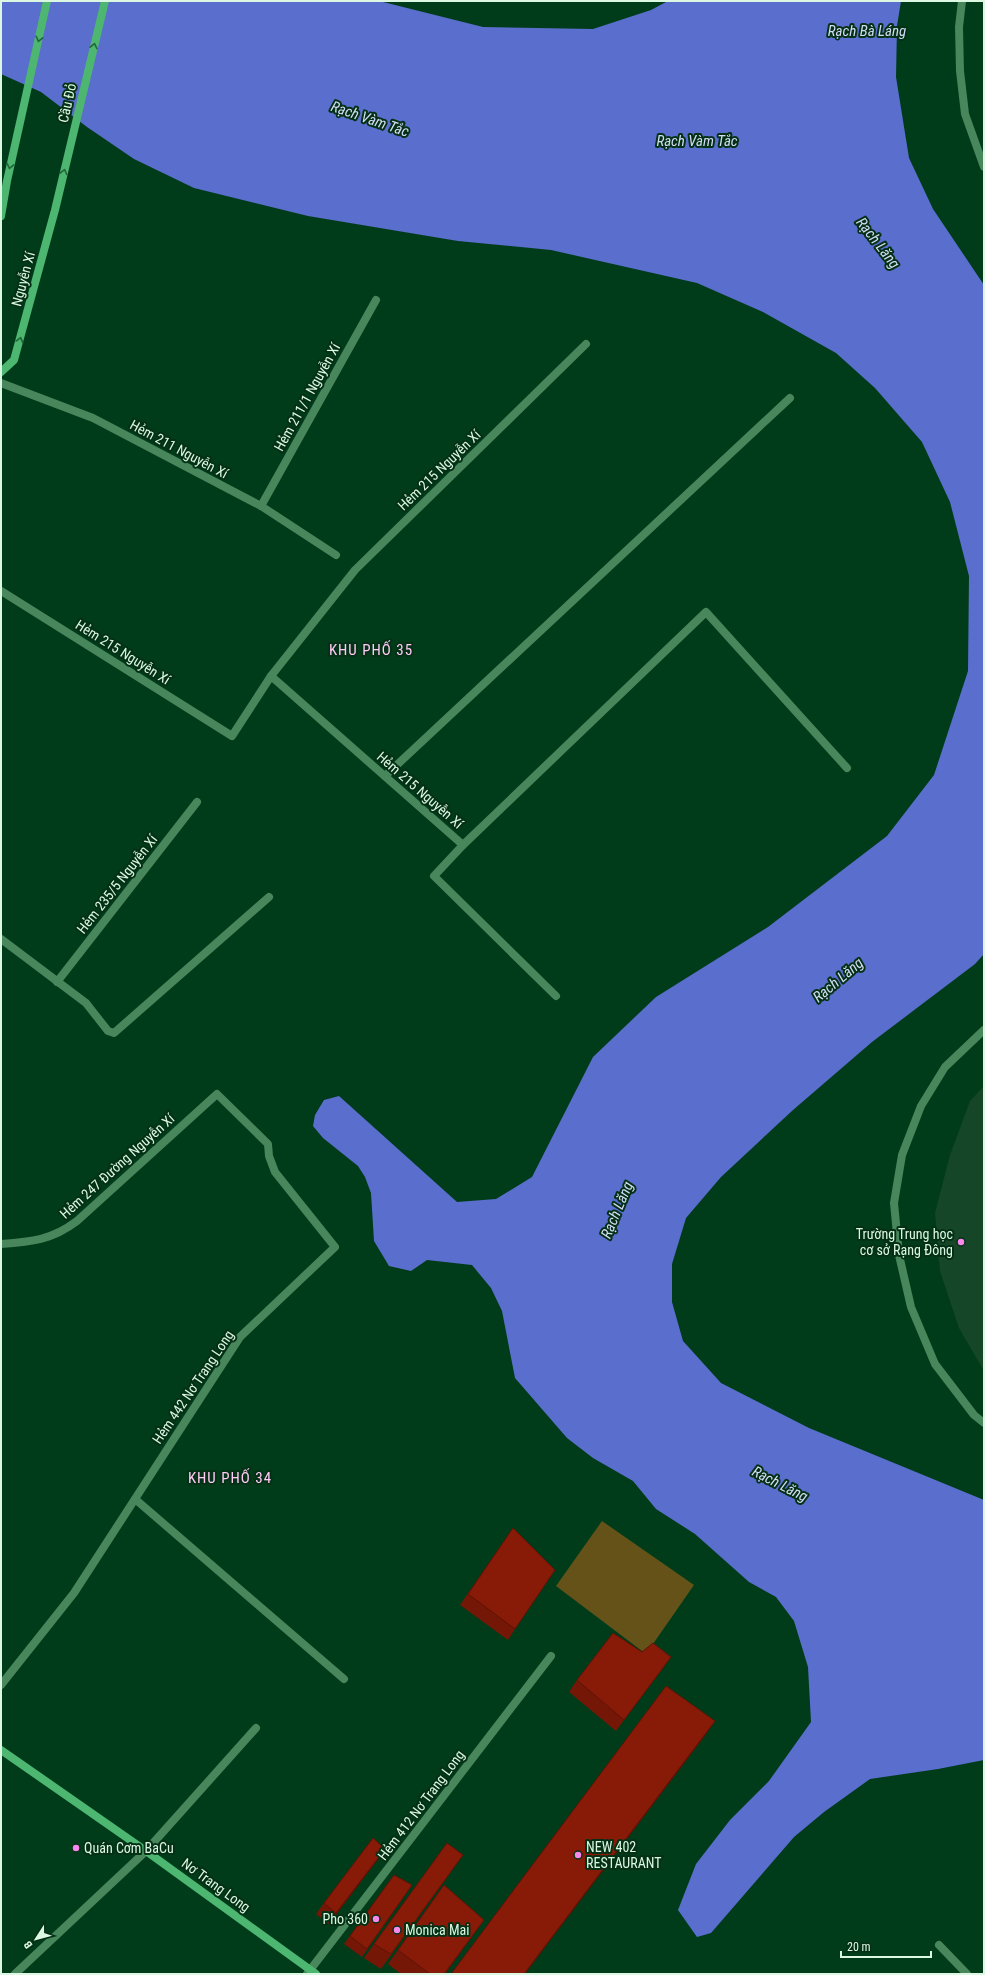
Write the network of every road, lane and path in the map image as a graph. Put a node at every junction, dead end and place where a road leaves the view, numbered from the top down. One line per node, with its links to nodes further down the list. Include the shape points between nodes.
1 (47, 1): 6 (main road, one-way to 6, via 6,181)
2 (105, 1): 5 (main road, Cầu Đỏ, one-way to 2)
3 (962, 1): 4 (street, via 959,27 960,71 965,114)
4 (984, 167)
5 (55, 210): 9 (main road, Nguyễn Xí, one-way to 5, via 14,360)
6 (1, 216)
7 (376, 300): 12 (street, Hẻm 211/1 Nguyễn Xí)
8 (586, 344): 15 (street, Hẻm 215 Nguyễn Xí, via 355,570)
9 (1, 372)
10 (1, 383): 12 (street, Hẻm 211 Nguyễn Xí, via 93,418)
11 (790, 398): 17 (street)
12 (260, 506): 13 (street, Hẻm 211 Nguyễn Xí)
13 (336, 555)
14 (1, 591): 15 (street, Hẻm 215 Nguyễn Xí, via 232,736)
15 (271, 676): 17 (street, Hẻm 215 Nguyễn Xí)
16 (847, 768): 19 (street, via 706,612)
17 (385, 776): 19 (street, Hẻm 215 Nguyễn Xí)
18 (197, 802): 22 (street, Hẻm 235/5 Nguyễn Xí)
19 (463, 845): 23 (street, Hẻm 215 Nguyễn Xí, via 434,876)
20 (269, 897): 22 (street, via 114,1033 108,1031 86,1003)
21 (1, 939): 22 (street)
22 (57, 982)
23 (556, 996)
24 (984, 1030): 27 (street, via 946,1066 921,1106 902,1155 894,1203 898,1255 911,1307 935,1364 974,1415)
25 (1, 1244): 26 (street, Hẻm 247 Đường Nguyễn Xí, via 31,1242 62,1232 217,1094 268,1144 275,1172)
26 (335, 1247): 28 (street, Hẻm 442 Nơ Trang Long, via 240,1337)
27 (984, 1423)
28 (135, 1499): 30 (street); 31 (street, Hẻm 442 Nơ Trang Long, via 74,1593)
29 (551, 1656): 36 (street, Hẻm 412 Nơ Trang Long)
30 (344, 1679)
31 (1, 1686)
32 (256, 1728): 34 (street)
33 (1, 1750): 34 (main road, Nơ Trang Long)
34 (146, 1851): 36 (main road, Nơ Trang Long); 37 (street)
35 (939, 1945): 38 (street)
36 (312, 1973)
37 (15, 1974)
38 (967, 1974)

